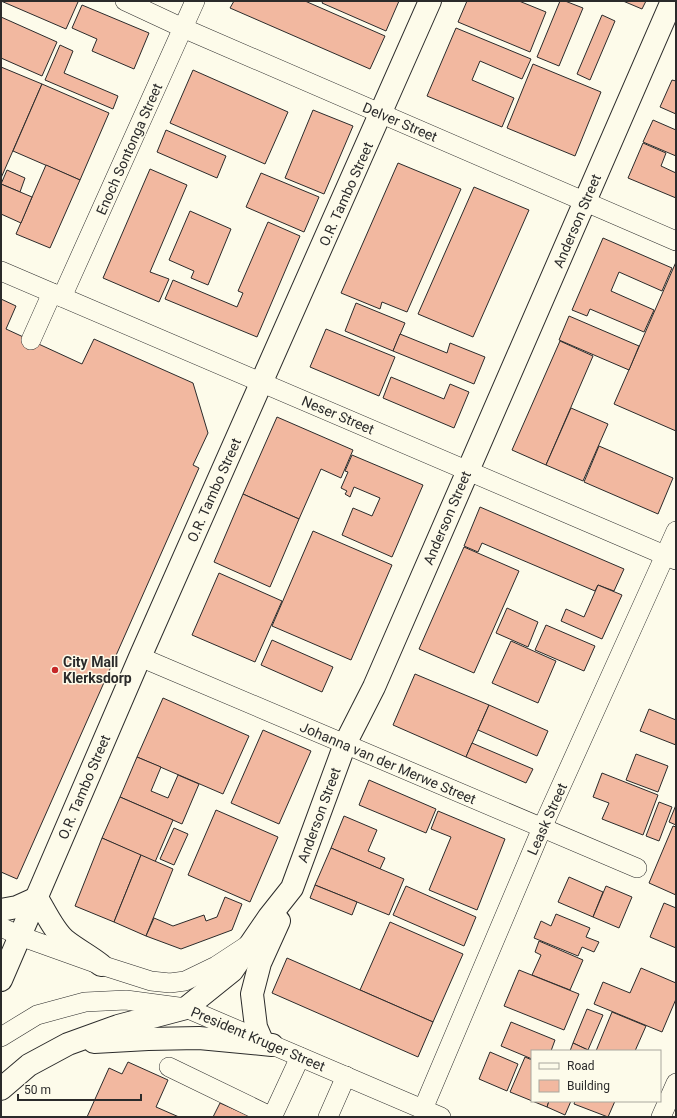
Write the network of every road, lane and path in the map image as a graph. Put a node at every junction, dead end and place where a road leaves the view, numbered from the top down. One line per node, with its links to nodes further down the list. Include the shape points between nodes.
1 (125, 1): 5 (street, Delver Street)
2 (195, 1): 5 (street, Enoch Sontonga Street)
3 (430, 1): 6 (main road, O.R. Tambo Street)
4 (672, 1): 7 (main road, Anderson Street)
5 (183, 28): 6 (street, Delver Street); 10 (street, Enoch Sontonga Street)
6 (381, 114): 7 (street, Delver Street); 12 (main road, O.R. Tambo Street)
7 (586, 202): 8 (street, Delver Street); 13 (main road, Anderson Street)
8 (676, 241)
9 (1, 270): 10 (street, Neser Street)
10 (57, 295): 11 (street, Enoch Sontonga Street); 12 (street, Neser Street)
11 (31, 340)
12 (262, 382): 13 (street, Neser Street); 16 (main road, O.R. Tambo Street)
13 (467, 471): 15 (street, Neser Street); 17 (main road, Anderson Street, via 374,687)
14 (676, 531): 15 (street, Leask Street)
15 (670, 558): 18 (street, Leask Street)
16 (140, 657): 17 (street, Johanna van der Merwe Street); 21 (main road, O.R. Tambo Street)
17 (345, 744): 18 (street, Johanna van der Merwe Street); 20 (main road, Anderson Street)
18 (542, 828): 19 (street, Johanna van der Merwe Street); 36 (street, Leask Street)
19 (637, 868)
20 (292, 888): 24 (main road, Anderson Street); 29 (main road, via 260,963 252,994 256,1027)
21 (37, 898): 22 (main road, via 17,907); 23 (main road, O.R. Tambo Street); 25 (main road, via 65,940)
22 (1, 910)
23 (11, 931): 25 (street); 26 (main road, O.R. Tambo Street)
24 (252, 943): 25 (street, via 216,966 185,981 151,981); 27 (main road, Anderson Street, via 232,971)
25 (102, 965)
26 (1, 980)
27 (186, 1008): 28 (street, President Kruger Street, via 126,1000 85,1002 37,1015); 29 (street, President Kruger Street); 30 (main road, via 118,1026)
28 (1, 1037)
29 (267, 1043): 30 (main road, via 199,1038); 31 (street, President Kruger Street)
30 (68, 1044): 35 (main road, via 29,1065)
31 (300, 1057): 32 (street, via 275,1111 268,1115); 33 (street, President Kruger Street)
32 (169, 1067)
33 (346, 1076): 36 (street, President Kruger Street); 37 (street)
34 (676, 1083): 39 (street)
35 (1, 1088)
36 (422, 1109): 38 (street, President Kruger Street)
37 (328, 1117)
38 (442, 1117)
39 (661, 1117)

